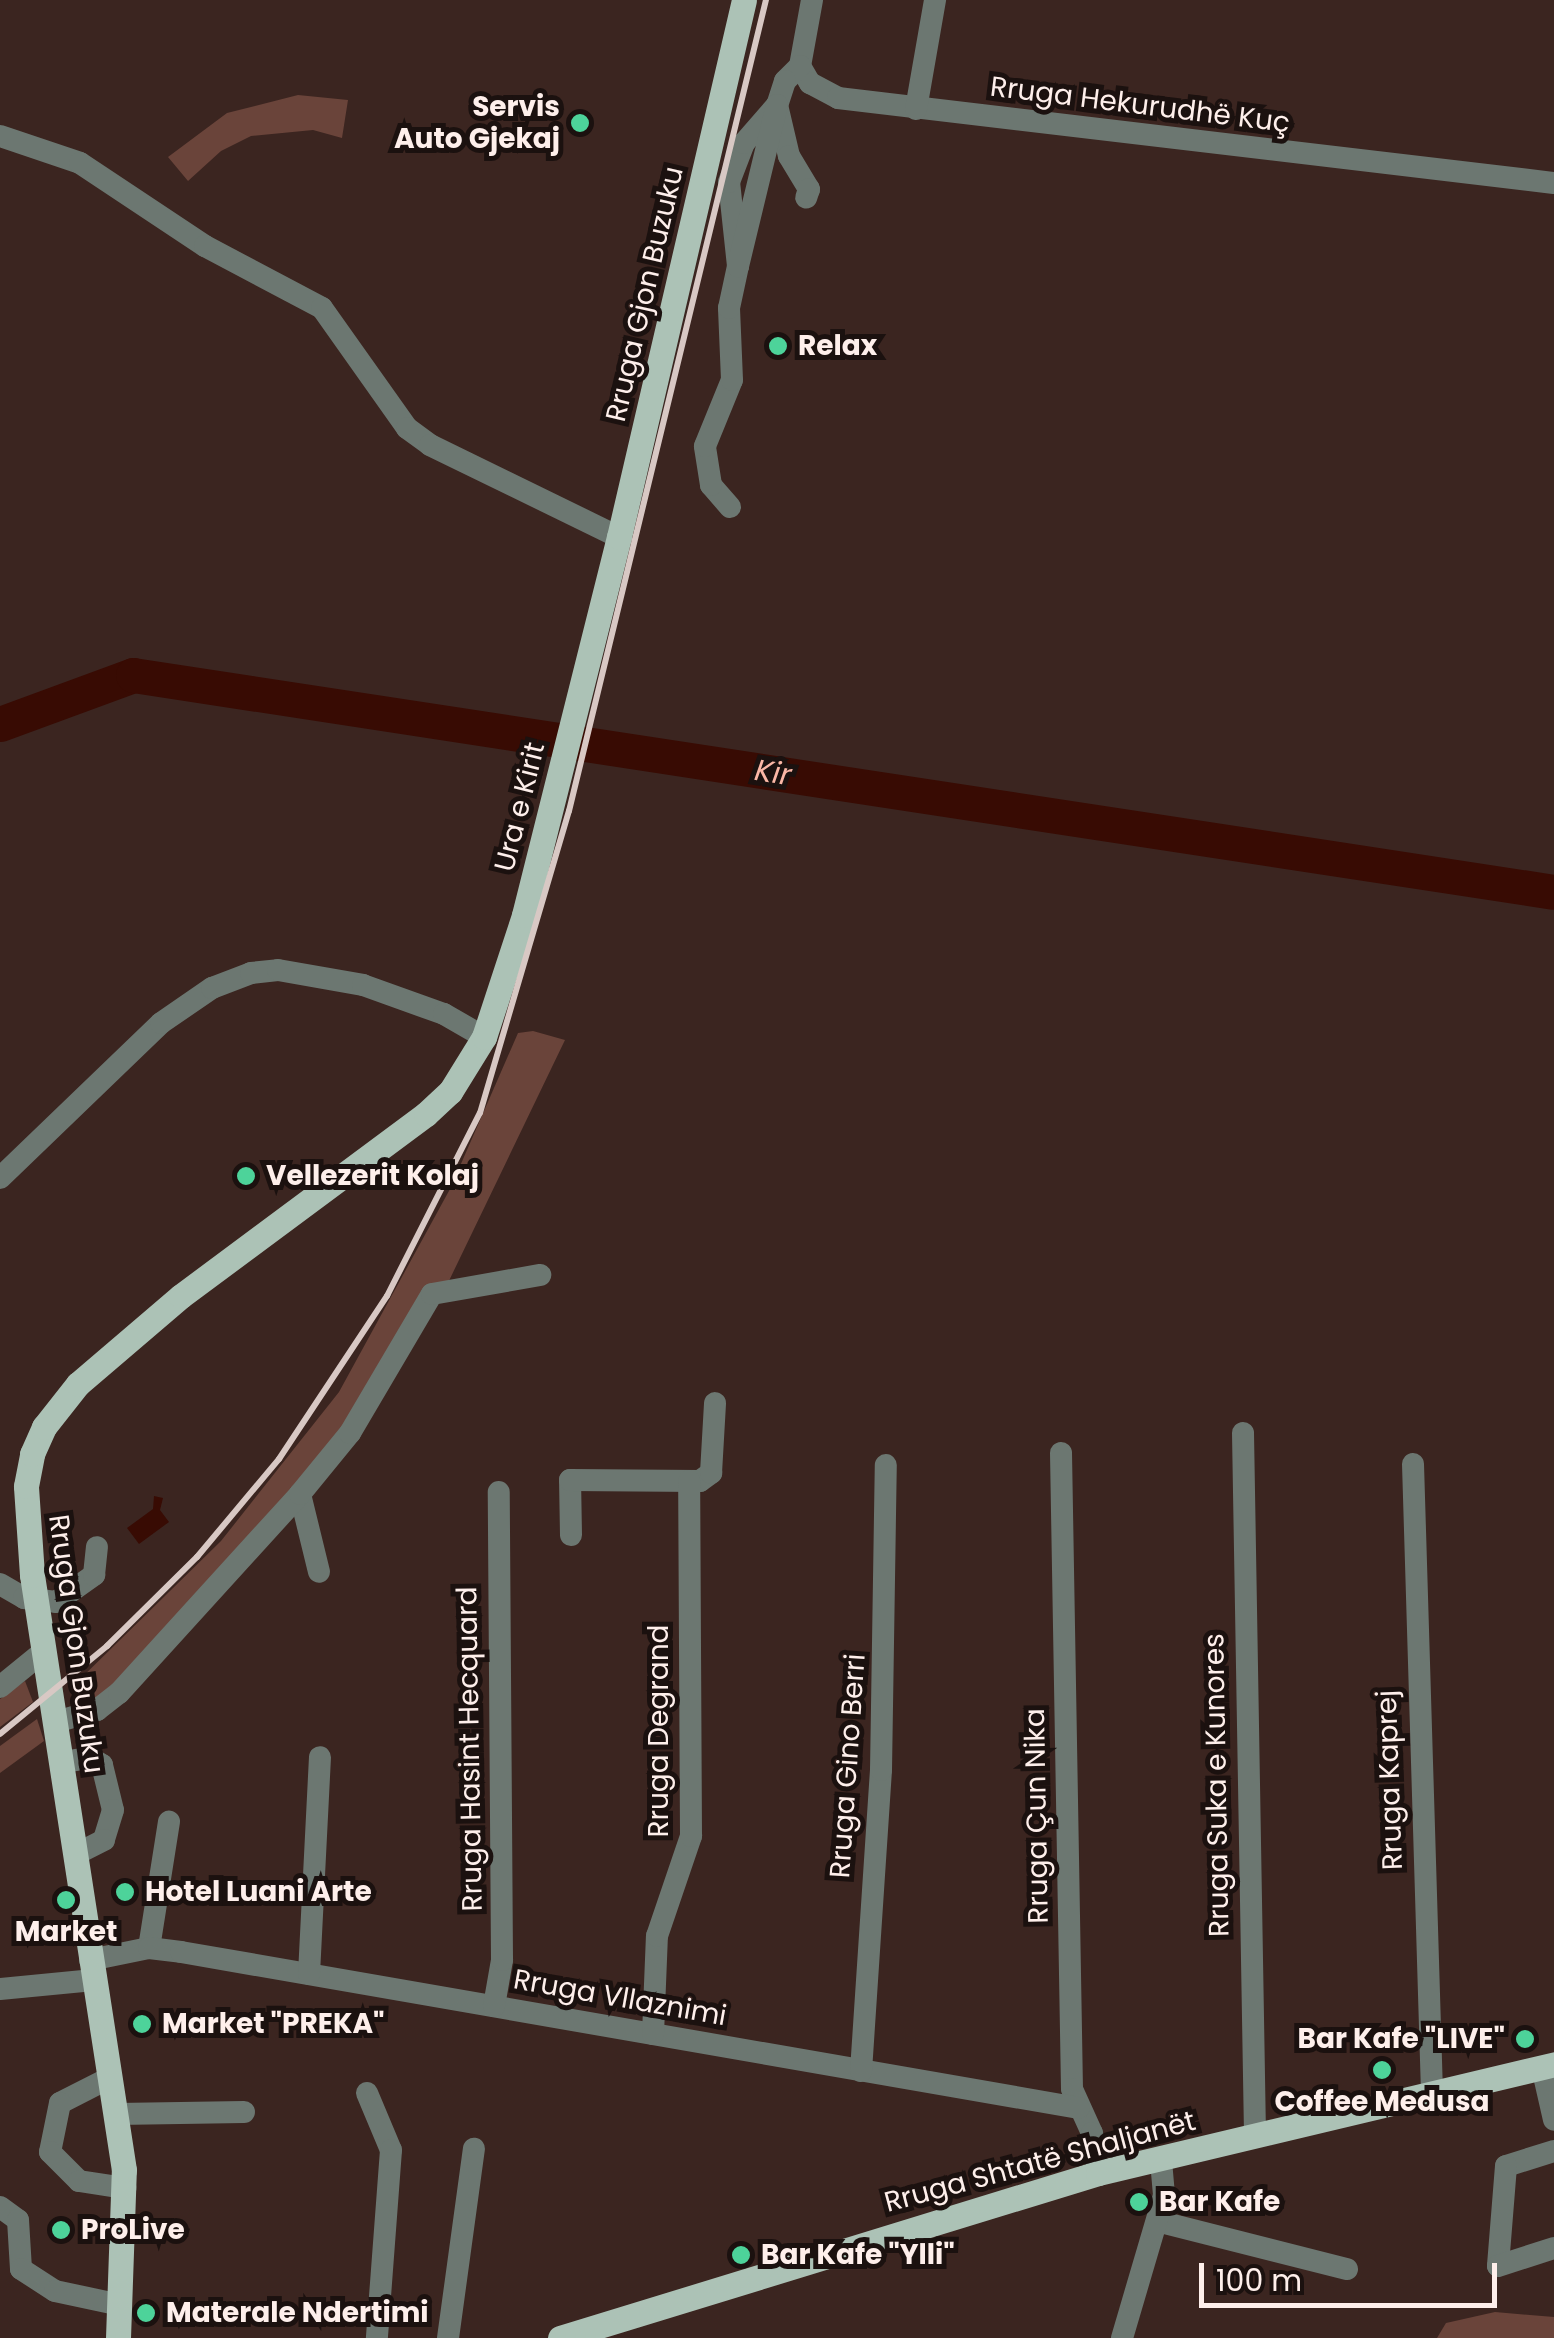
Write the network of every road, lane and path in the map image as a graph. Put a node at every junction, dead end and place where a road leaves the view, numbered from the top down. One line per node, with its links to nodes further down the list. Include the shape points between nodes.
1 (744, 0): 11 (main road, Rruga Gjon Buzuku)
2 (812, 0): 4 (street)
3 (935, 0): 6 (street)
4 (800, 66): 5 (street, via 785,81); 6 (street, Rruga Hekurudhë Kuç, via 822,92)
5 (777, 105): 9 (street); 10 (street, via 729,308 732,380 706,446 710,485)
6 (916, 108): 8 (street, Rruga Hekurudhë Kuç)
7 (0, 136): 11 (street, via 80,163 205,246 322,308 407,428)
8 (1554, 183)
9 (806, 198)
10 (730, 507)
11 (619, 537): 12 (main road, Rruga Gjon Buzuku)
12 (602, 602): 13 (main road, Ura e Kirit)
13 (487, 1031): 14 (street, via 363,986 278,970 251,973 212,988 161,1022); 28 (main road, Rruga Gjon Buzuku, via 459,1080 426,1114 181,1296 61,1403 32,1454 26,1486)
14 (0, 1178)
15 (540, 1275): 23 (street, via 432,1294 350,1432)
16 (715, 1403): 21 (street, via 711,1473)
17 (1243, 1433): 51 (street, Rruga Suka e Kunores)
18 (1061, 1453): 47 (street, Rruga Çun Nika, via 1072,2089)
19 (886, 1464): 43 (street, Rruga Gino Berri, via 882,1770)
20 (1414, 1464): 46 (street, Rruga Kaprej)
21 (689, 1481): 24 (street, via 570,1480); 41 (street, Rruga Degrand, via 690,1836 656,1936)
22 (499, 1492): 40 (street, Rruga Hasint Hecquard, via 502,1960)
23 (300, 1494): 26 (street); 31 (street, via 147,1668 97,1710)
24 (571, 1535)
25 (97, 1547): 28 (street, via 94,1575 56,1602)
26 (319, 1572)
27 (0, 1584): 28 (street)
28 (36, 1602): 29 (main road, Rruga Gjon Buzuku)
29 (44, 1651): 30 (street); 31 (main road, Rruga Gjon Buzuku)
30 (0, 1687)
31 (56, 1722): 33 (main road, Rruga Gjon Buzuku)
32 (320, 1757): 38 (street)
33 (62, 1762): 35 (main road, Rruga Gjon Buzuku); 35 (street, via 91,1758 102,1765 114,1810 104,1840)
34 (169, 1822): 36 (street)
35 (76, 1854): 37 (main road, Rruga Gjon Buzuku)
36 (149, 1948): 37 (street, Rruga Vllaznimi); 38 (street, Rruga Vllaznimi)
37 (92, 1970): 39 (street, Rruga Vllaznimi); 44 (main road, Rruga Gjon Buzuku)
38 (310, 1974): 40 (street, Rruga Vllaznimi)
39 (0, 1990)
40 (494, 2006): 41 (street, Rruga Vllaznimi)
41 (652, 2034): 43 (street, Rruga Vllaznimi)
42 (1548, 2066): 46 (main road, Rruga Shtatë Shaljanët); 50 (street, Rruga Shtatë Shaljanët)
43 (861, 2071): 47 (street, Rruga Vllaznimi)
44 (112, 2077): 49 (main road, Rruga Gjon Buzuku); 56 (street, via 60,2104 50,2152 79,2181)
45 (367, 2093): 64 (street, via 391,2150)
46 (1432, 2093): 51 (main road, Rruga Shtatë Shaljanët)
47 (1079, 2108): 55 (street, Rruga Çun Nika, via 1092,2133)
48 (244, 2112): 49 (street)
49 (117, 2114): 56 (main road, Rruga Gjon Buzuku)
50 (1554, 2120)
51 (1255, 2136): 54 (main road, Rruga Shtatë Shaljanët)
52 (474, 2149): 65 (street)
53 (1554, 2152): 59 (street, via 1506,2166 1498,2266)
54 (1161, 2158): 55 (main road, Rruga Shtatë Shaljanët); 58 (street, via 1164,2195)
55 (1098, 2174): 62 (main road, Rruga Shtatë Shaljanët)
56 (125, 2188): 61 (main road, Rruga Gjon Buzuku)
57 (0, 2207): 61 (street, via 18,2220 21,2269 55,2290)
58 (1157, 2221): 60 (street); 67 (street)
59 (1554, 2248)
60 (1346, 2269)
61 (121, 2305): 63 (main road, Rruga Gjon Buzuku)
62 (601, 2332): 66 (main road, Rruga Shtatë Shaljanët)
63 (118, 2338)
64 (378, 2338)
65 (448, 2338)
66 (560, 2338)
67 (1122, 2338)

